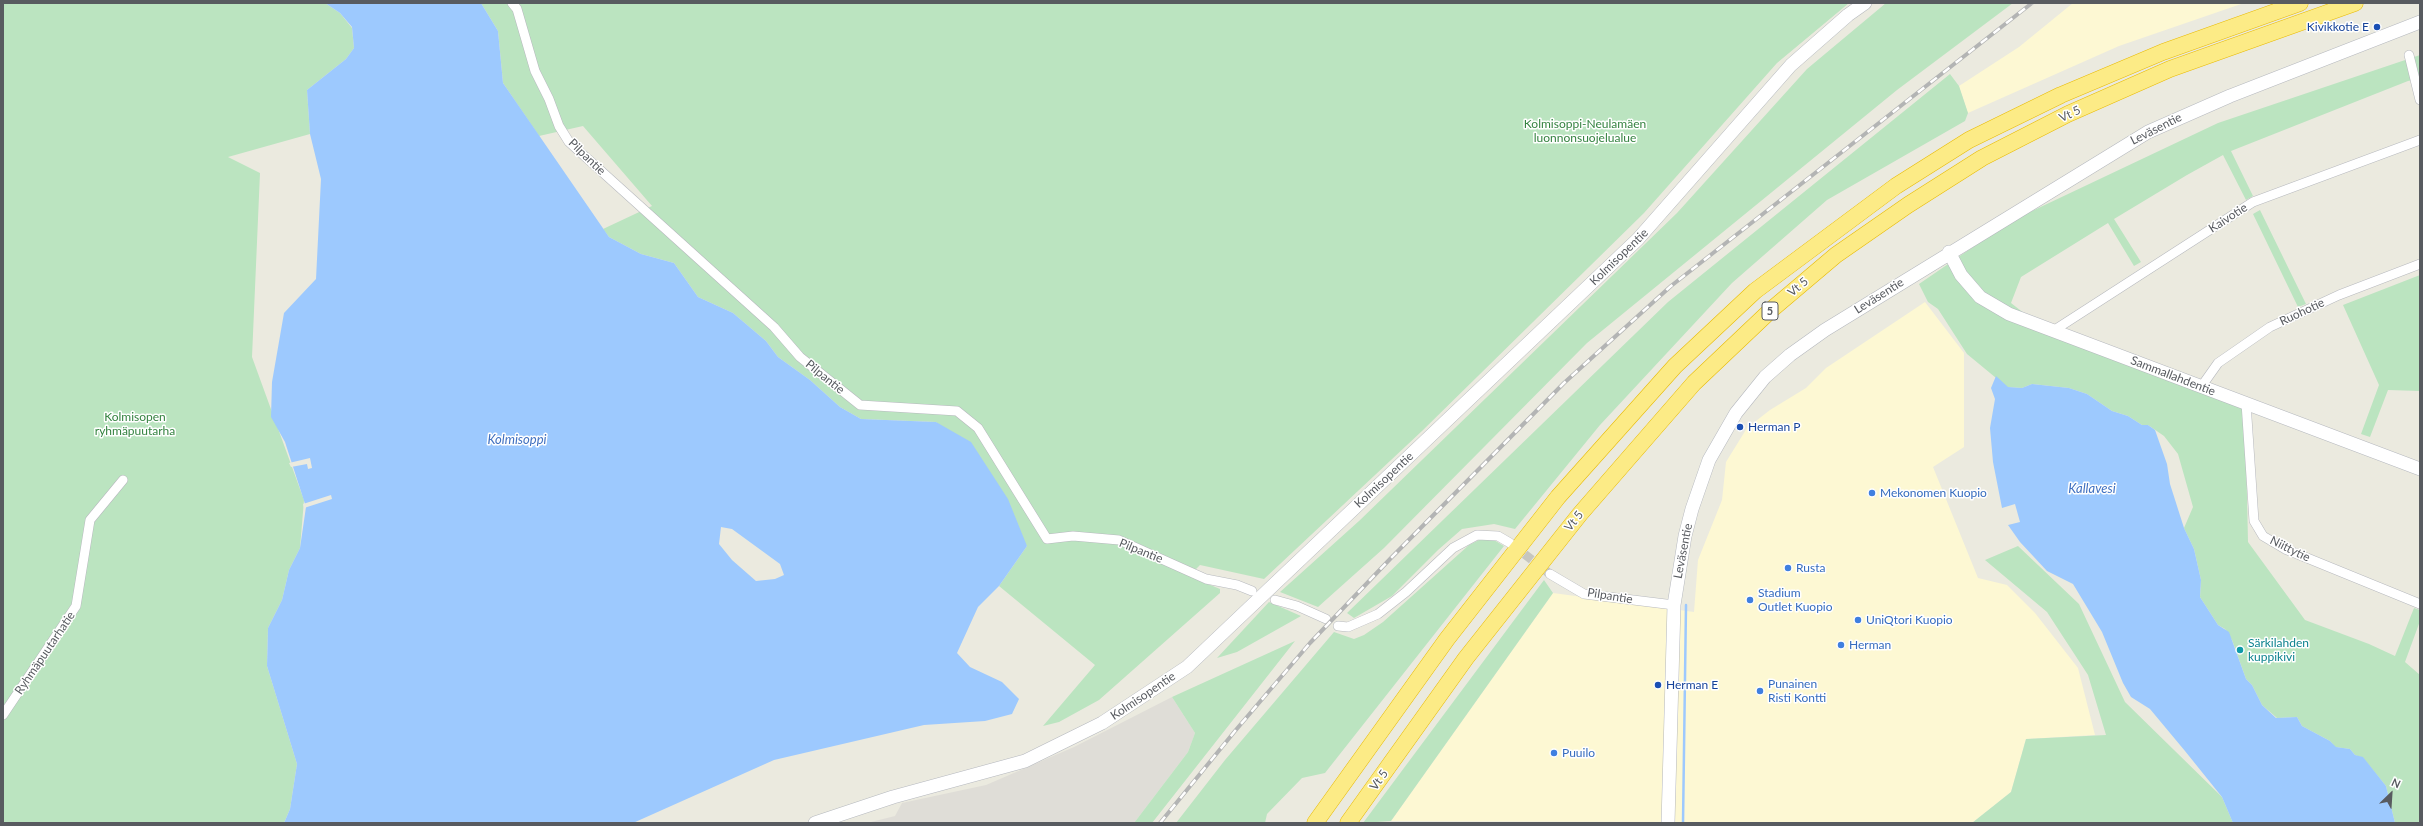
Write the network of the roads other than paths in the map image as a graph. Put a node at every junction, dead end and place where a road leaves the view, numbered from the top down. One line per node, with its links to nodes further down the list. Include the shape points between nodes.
1 (512, 3): 18 (street, Pilpantie, via 517,9 535,71 559,126 569,142 774,327 806,362 860,405 957,411 978,428 1047,539 1073,536 1118,540 1206,579 1237,585)
2 (1865, 3): 25 (main road, Kolmisopentie, via 1791,65 1638,239 1187,666 1102,723 1026,761 892,797)
3 (2300, 3): 26 (highway, Vt 5 / 5, via 2163,52 2061,95 1969,140 1896,186 1755,291 1675,366 1558,497 1447,639)
4 (2355, 3): 27 (highway, Vt 5 / 5, via 2170,69 2068,114 1982,158 1836,255 1771,310 1694,383 1580,514 1466,658)
5 (2420, 22): 9 (main road, Leväsentie, via 2223,98 2148,132)
6 (2409, 55): 7 (street)
7 (2420, 100)
8 (2420, 140): 11 (street, Kaivotie, via 2254,202)
9 (1949, 252): 11 (main road, Sammallahdentie, via 1961,275 1980,297 2009,314); 21 (main road, Leväsentie, via 1825,330 1790,355 1750,394 1723,434 1699,485 1685,536)
10 (2420, 264): 12 (street, Ruohotie, via 2339,294 2270,327 2218,363)
11 (2053, 331): 12 (main road, Sammallahdentie)
12 (2202, 386): 13 (main road, Sammallahdentie)
13 (2246, 403): 14 (main road, Sammallahdentie); 20 (street, Niittytie, via 2254,521 2264,536 2286,549)
14 (2420, 469)
15 (123, 480): 24 (street, Ryhmäpuutarhatie, via 90,520 76,606)
16 (1510, 543): 23 (street, via 1498,536 1476,535 1453,548 1378,614 1348,626)
17 (1550, 574): 21 (street, Pilpantie, via 1584,594)
18 (1252, 591)
19 (1275, 600): 22 (street, via 1297,606)
20 (2420, 604)
21 (1674, 605): 28 (main road, Leväsentie)
22 (1326, 619)
23 (1338, 626)
24 (3, 715)
25 (815, 823)
26 (1315, 823)
27 (1348, 823)
28 (1668, 823)

